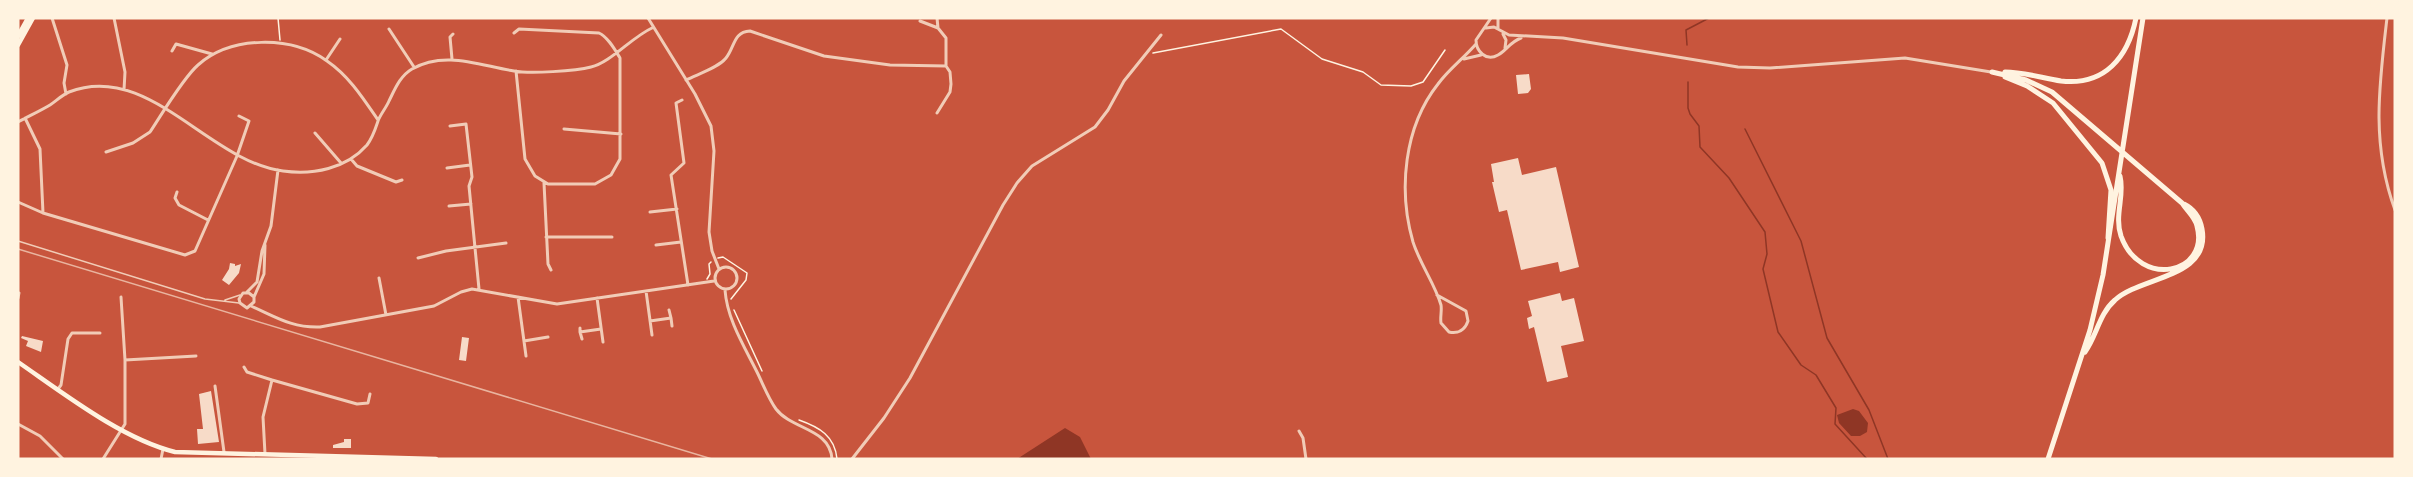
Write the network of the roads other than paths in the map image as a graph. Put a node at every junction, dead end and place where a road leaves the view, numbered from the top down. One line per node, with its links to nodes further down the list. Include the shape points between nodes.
1 (28, 18): 22 (main road)
2 (33, 18): 26 (main road)
3 (52, 18): 41 (street, via 67,65)
4 (114, 18): 40 (street)
5 (648, 18): 13 (street)
6 (937, 18): 14 (street)
7 (1491, 18): 15 (street)
8 (1498, 18): 17 (street)
9 (2136, 18): 38 (main road, via 2122,55 2092,78 2066,81)
10 (2143, 18): 60 (main road)
11 (2387, 18): 69 (street, via 2378,121 2381,159)
12 (920, 21): 14 (street)
13 (652, 28): 29 (street); 39 (street)
14 (938, 28): 35 (street, via 946,38)
15 (1486, 28): 17 (street); 25 (street, via 1477,35)
16 (389, 29): 36 (street)
17 (1498, 29): 18 (street)
18 (1502, 32): 23 (street); 27 (street)
19 (514, 33): 29 (street, via 519,29 599,33)
20 (453, 34): 32 (street)
21 (1161, 35): 139 (street, via 1124,81 1095,127 1045,156 1017,183 910,378)
22 (18, 36)
23 (1522, 37): 27 (street); 38 (street, via 1563,38 1738,68 1905,58)
24 (340, 39): 33 (street)
25 (1476, 44): 31 (street); 34 (street)
26 (18, 45)
27 (1504, 48): 31 (street, via 1497,56)
28 (172, 51): 30 (street, via 176,44)
29 (615, 52): 37 (street, via 592,67); 52 (street, via 620,58)
30 (212, 54): 33 (street, via 244,44 280,44); 43 (street, via 190,72)
31 (1482, 55): 34 (street)
32 (453, 59): 36 (street); 37 (street)
33 (326, 60): 47 (street, via 350,81)
34 (1462, 60): 93 (street, via 1442,78 1425,103 1405,175 1413,242)
35 (946, 66): 39 (street, via 890,65 824,56 744,31 736,37 726,58); 44 (street, via 950,72 950,92)
36 (414, 68): 47 (street, via 402,77)
37 (516, 71): 62 (street, via 525,159 532,174)
38 (1992, 72): 65 (main road, via 2026,80 2052,92); 81 (main road, via 2046,97 2102,163 2111,190)
39 (686, 80): 83 (street, via 705,112 713,136 709,232)
40 (124, 90): 41 (street, via 95,86); 43 (street)
41 (66, 94): 46 (street)
42 (682, 100): 68 (street, via 675,103 684,163 671,175)
43 (166, 109): 53 (street, via 143,138); 54 (street)
44 (937, 113)
45 (239, 116): 54 (street, via 249,121)
46 (25, 118): 48 (street); 71 (street, via 40,149)
47 (378, 120): 55 (street, via 366,146)
48 (18, 122)
49 (450, 126): 57 (street, via 466,124)
50 (564, 129): 52 (street)
51 (315, 133): 56 (street)
52 (621, 134): 62 (street, via 620,161 606,179 592,184)
53 (106, 152)
54 (237, 156): 59 (street); 72 (street)
55 (350, 158): 56 (street); 61 (street, via 357,166 396,182)
56 (341, 164): 59 (street, via 301,173)
57 (470, 165): 58 (street); 66 (street)
58 (447, 168)
59 (278, 170): 78 (street)
60 (2119, 171): 65 (main road, via 2120,231 2128,248 2146,266 2161,271 2173,269 2184,264 2194,252 2198,227); 81 (main road)
61 (402, 180)
62 (544, 183): 73 (street)
63 (177, 192): 72 (street, via 179,205)
64 (18, 202): 71 (street)
65 (2182, 203): 119 (main road, via 2195,212 2201,226 2198,255 2181,270 2133,288 2113,301)
66 (471, 204): 67 (street); 80 (street)
67 (449, 206)
68 (676, 209): 70 (street); 76 (street)
69 (2395, 210)
70 (650, 212)
71 (43, 213): 72 (street, via 185,255 195,251)
72 (208, 220)
73 (546, 237): 74 (street); 84 (street)
74 (612, 237)
75 (18, 241): 100 (lane, via 205,299)
76 (681, 242): 79 (street); 87 (street)
77 (506, 243): 80 (street)
78 (265, 244): 91 (street, via 257,282); 96 (street, via 264,274)
79 (656, 245)
80 (476, 246): 82 (street); 88 (street)
81 (2108, 249): 119 (main road)
82 (418, 258)
83 (719, 269): 86 (street); 89 (street, via 728,267 737,275 736,285)
84 (550, 270)
85 (379, 278): 106 (street)
86 (714, 281): 87 (street); 89 (street)
87 (688, 285): 90 (street)
88 (479, 289): 97 (street); 106 (street, via 465,290 434,306)
89 (725, 290): 138 (street, via 729,312 770,400 785,419 824,439)
90 (646, 291): 99 (street); 108 (street)
91 (247, 292): 94 (street); 96 (street)
92 (19, 293): 98 (street)
93 (1437, 294): 102 (street); 105 (street)
94 (241, 295): 100 (lane); 101 (street)
95 (122, 297): 120 (street)
96 (254, 297): 103 (street)
97 (518, 297): 99 (street, via 557,304); 115 (street)
98 (18, 298)
99 (597, 298): 110 (street)
100 (224, 300): 101 (lane)
101 (240, 303): 103 (street)
102 (1452, 305): 105 (street); 105 (street, via 1466,311 1468,321 1462,330 1452,333 1444,328)
103 (251, 306): 106 (street, via 275,319 310,327)
104 (669, 310): 107 (street)
105 (1441, 314)
106 (386, 315)
107 (670, 318): 108 (street); 109 (street)
108 (650, 321): 112 (street)
109 (672, 326)
110 (601, 329): 114 (street, via 580,330); 116 (street)
111 (100, 333): 125 (street, via 72,333)
112 (652, 335)
113 (548, 337): 115 (street)
114 (582, 339)
115 (524, 340): 118 (street)
116 (603, 342)
117 (196, 356): 120 (street)
118 (526, 356)
119 (2081, 358): 141 (main road)
120 (125, 360): 128 (street, via 126,419)
121 (18, 362): 125 (main road)
122 (244, 367): 123 (street, via 247,372)
123 (272, 380): 126 (street, via 357,404 368,403); 132 (street, via 263,417)
124 (215, 386): 131 (street)
125 (58, 389): 128 (main road)
126 (370, 394)
127 (18, 424): 134 (street, via 40,436)
128 (121, 430): 130 (main road); 135 (street)
129 (1299, 431): 140 (street)
130 (164, 449): 131 (main road); 136 (street)
131 (224, 453): 132 (main road)
132 (265, 454): 133 (main road)
133 (345, 458): 137 (main road)
134 (63, 459)
135 (103, 459)
136 (162, 459)
137 (436, 459)
138 (832, 459)
139 (852, 459)
140 (1306, 459)
141 (2048, 459)

